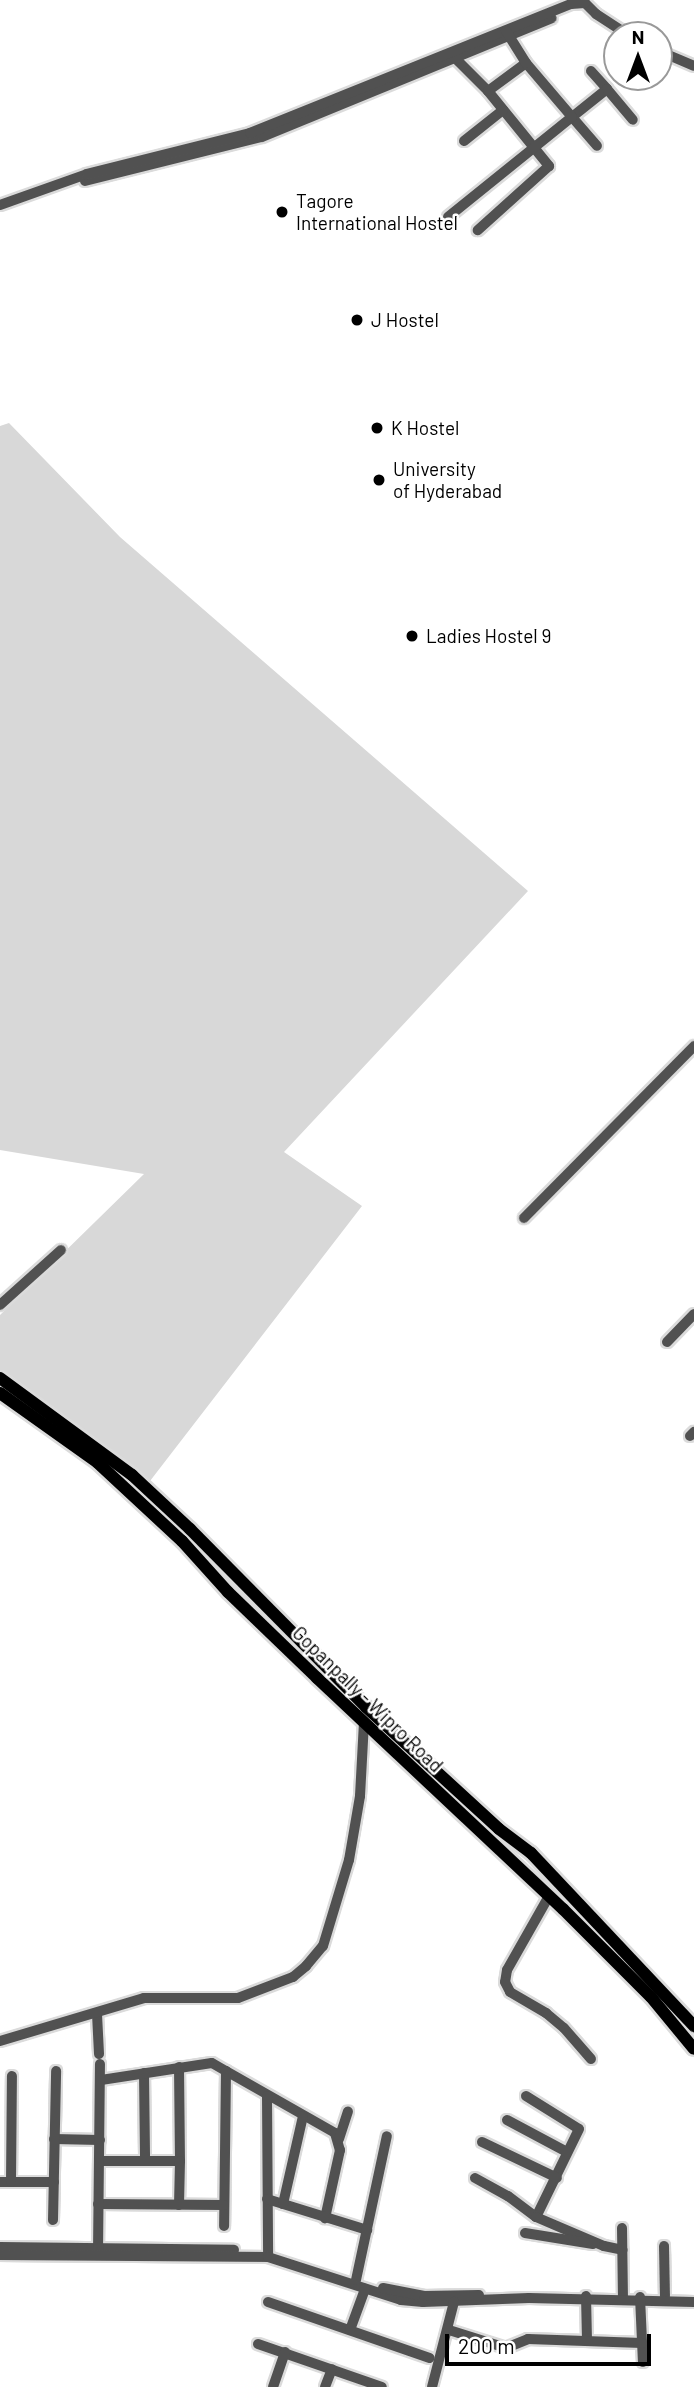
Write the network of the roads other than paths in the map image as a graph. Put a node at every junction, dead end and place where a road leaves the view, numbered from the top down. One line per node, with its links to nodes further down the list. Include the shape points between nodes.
1 (588, 1): 2 (street); 3 (street)
2 (606, 21)
3 (506, 33): 5 (street); 6 (street); 19 (street, via 250,133)
4 (673, 57): 7 (street)
5 (456, 59): 12 (street); 19 (street, via 262,137)
6 (526, 63): 12 (street); 14 (street)
7 (694, 66)
8 (591, 71): 9 (street)
9 (603, 84)
10 (604, 91): 14 (street)
11 (609, 91): 15 (street)
12 (488, 92): 13 (street)
13 (503, 110): 16 (street); 18 (street)
14 (572, 117): 17 (street); 18 (street)
15 (633, 120)
16 (464, 141)
17 (597, 146)
18 (535, 147): 21 (street); 22 (street, via 548,162 548,170)
19 (63, 184): 20 (street)
20 (0, 205)
21 (448, 217)
22 (478, 230)
23 (694, 1046): 24 (street)
24 (524, 1218)
25 (61, 1250): 26 (street)
26 (0, 1305)
27 (694, 1314): 28 (street)
28 (667, 1342)
29 (0, 1378): 31 (main road, Gopanpally - Wipro Road)
30 (0, 1393): 32 (main road, Gopanpally - Wipro Road)
31 (117, 1465): 32 (main road); 34 (main road, Gopanpally - Wipro Road, via 190,1529 366,1706 531,1853)
32 (108, 1474): 33 (main road, Gopanpally - Wipro Road, via 182,1541 228,1592)
33 (364, 1723): 35 (main road, Gopanpally - Wipro Road); 37 (street, via 360,1796 349,1860 323,1946 306,1966 293,1977 238,1998 144,1998)
34 (570, 1895): 36 (main road); 38 (main road, Gopanpally - Wipro Road)
35 (549, 1896): 36 (main road, Gopanpally - Wipro Road); 41 (street, via 507,1970 505,1982 510,1992 564,2028)
36 (563, 1909): 40 (main road, Gopanpally - Wipro Road, via 651,1997)
37 (97, 2014): 39 (street); 47 (street)
38 (694, 2026)
39 (0, 2041)
40 (694, 2049)
41 (591, 2059)
42 (179, 2067): 44 (street, via 212,2063); 45 (street); 61 (street)
43 (56, 2071): 54 (street)
44 (226, 2071): 48 (street); 70 (street)
45 (144, 2073): 47 (street); 60 (street)
46 (12, 2076): 64 (street)
47 (101, 2080): 56 (street)
48 (267, 2096): 51 (street); 66 (street)
49 (526, 2096): 58 (street, via 579,2129)
50 (348, 2111): 55 (street)
51 (303, 2116): 55 (street); 68 (street)
52 (508, 2120): 58 (street)
53 (387, 2136): 76 (street)
54 (54, 2139): 56 (street); 65 (street)
55 (339, 2139): 72 (street)
56 (100, 2140): 59 (street)
57 (482, 2142): 63 (street)
58 (567, 2152): 63 (street)
59 (99, 2161): 60 (street); 67 (street)
60 (145, 2161): 61 (street)
61 (180, 2161): 69 (street)
62 (475, 2178): 71 (street)
63 (557, 2178): 71 (street)
64 (5, 2182): 65 (street)
65 (54, 2182): 73 (street)
66 (268, 2199): 68 (street); 83 (street)
67 (99, 2204): 69 (street); 82 (street)
68 (283, 2204): 72 (street)
69 (179, 2205): 70 (street)
70 (224, 2205): 74 (street)
71 (536, 2217): 78 (street)
72 (325, 2218): 76 (street)
73 (53, 2220)
74 (224, 2227)
75 (622, 2228): 81 (street)
76 (367, 2230): 85 (street)
77 (525, 2233): 78 (street)
78 (604, 2246): 81 (street)
79 (664, 2246): 88 (street)
80 (0, 2247): 82 (street)
81 (622, 2250): 87 (street)
82 (98, 2252): 83 (street); 84 (street)
83 (268, 2254): 85 (street); 86 (street)
84 (0, 2255)
85 (356, 2280): 89 (street, via 404,2294)
86 (365, 2289): 93 (street, via 401,2300); 95 (street)
87 (623, 2296): 89 (street); 91 (street)
88 (665, 2296): 90 (street); 91 (street)
89 (586, 2297): 91 (street); 93 (street); 97 (street)
90 (694, 2297)
91 (640, 2299): 94 (street); 98 (street)
92 (268, 2302): 95 (street)
93 (454, 2302): 96 (street)
94 (694, 2302)
95 (349, 2330): 101 (street)
96 (449, 2330): 97 (street, via 506,2348 528,2339); 107 (street)
97 (587, 2339): 98 (street)
98 (642, 2343): 102 (street)
99 (258, 2344): 100 (street)
100 (285, 2352): 103 (street); 104 (street)
101 (430, 2358)
102 (643, 2362)
103 (332, 2369): 105 (street); 106 (street)
104 (273, 2387)
105 (326, 2387)
106 (379, 2387)
107 (432, 2387)

